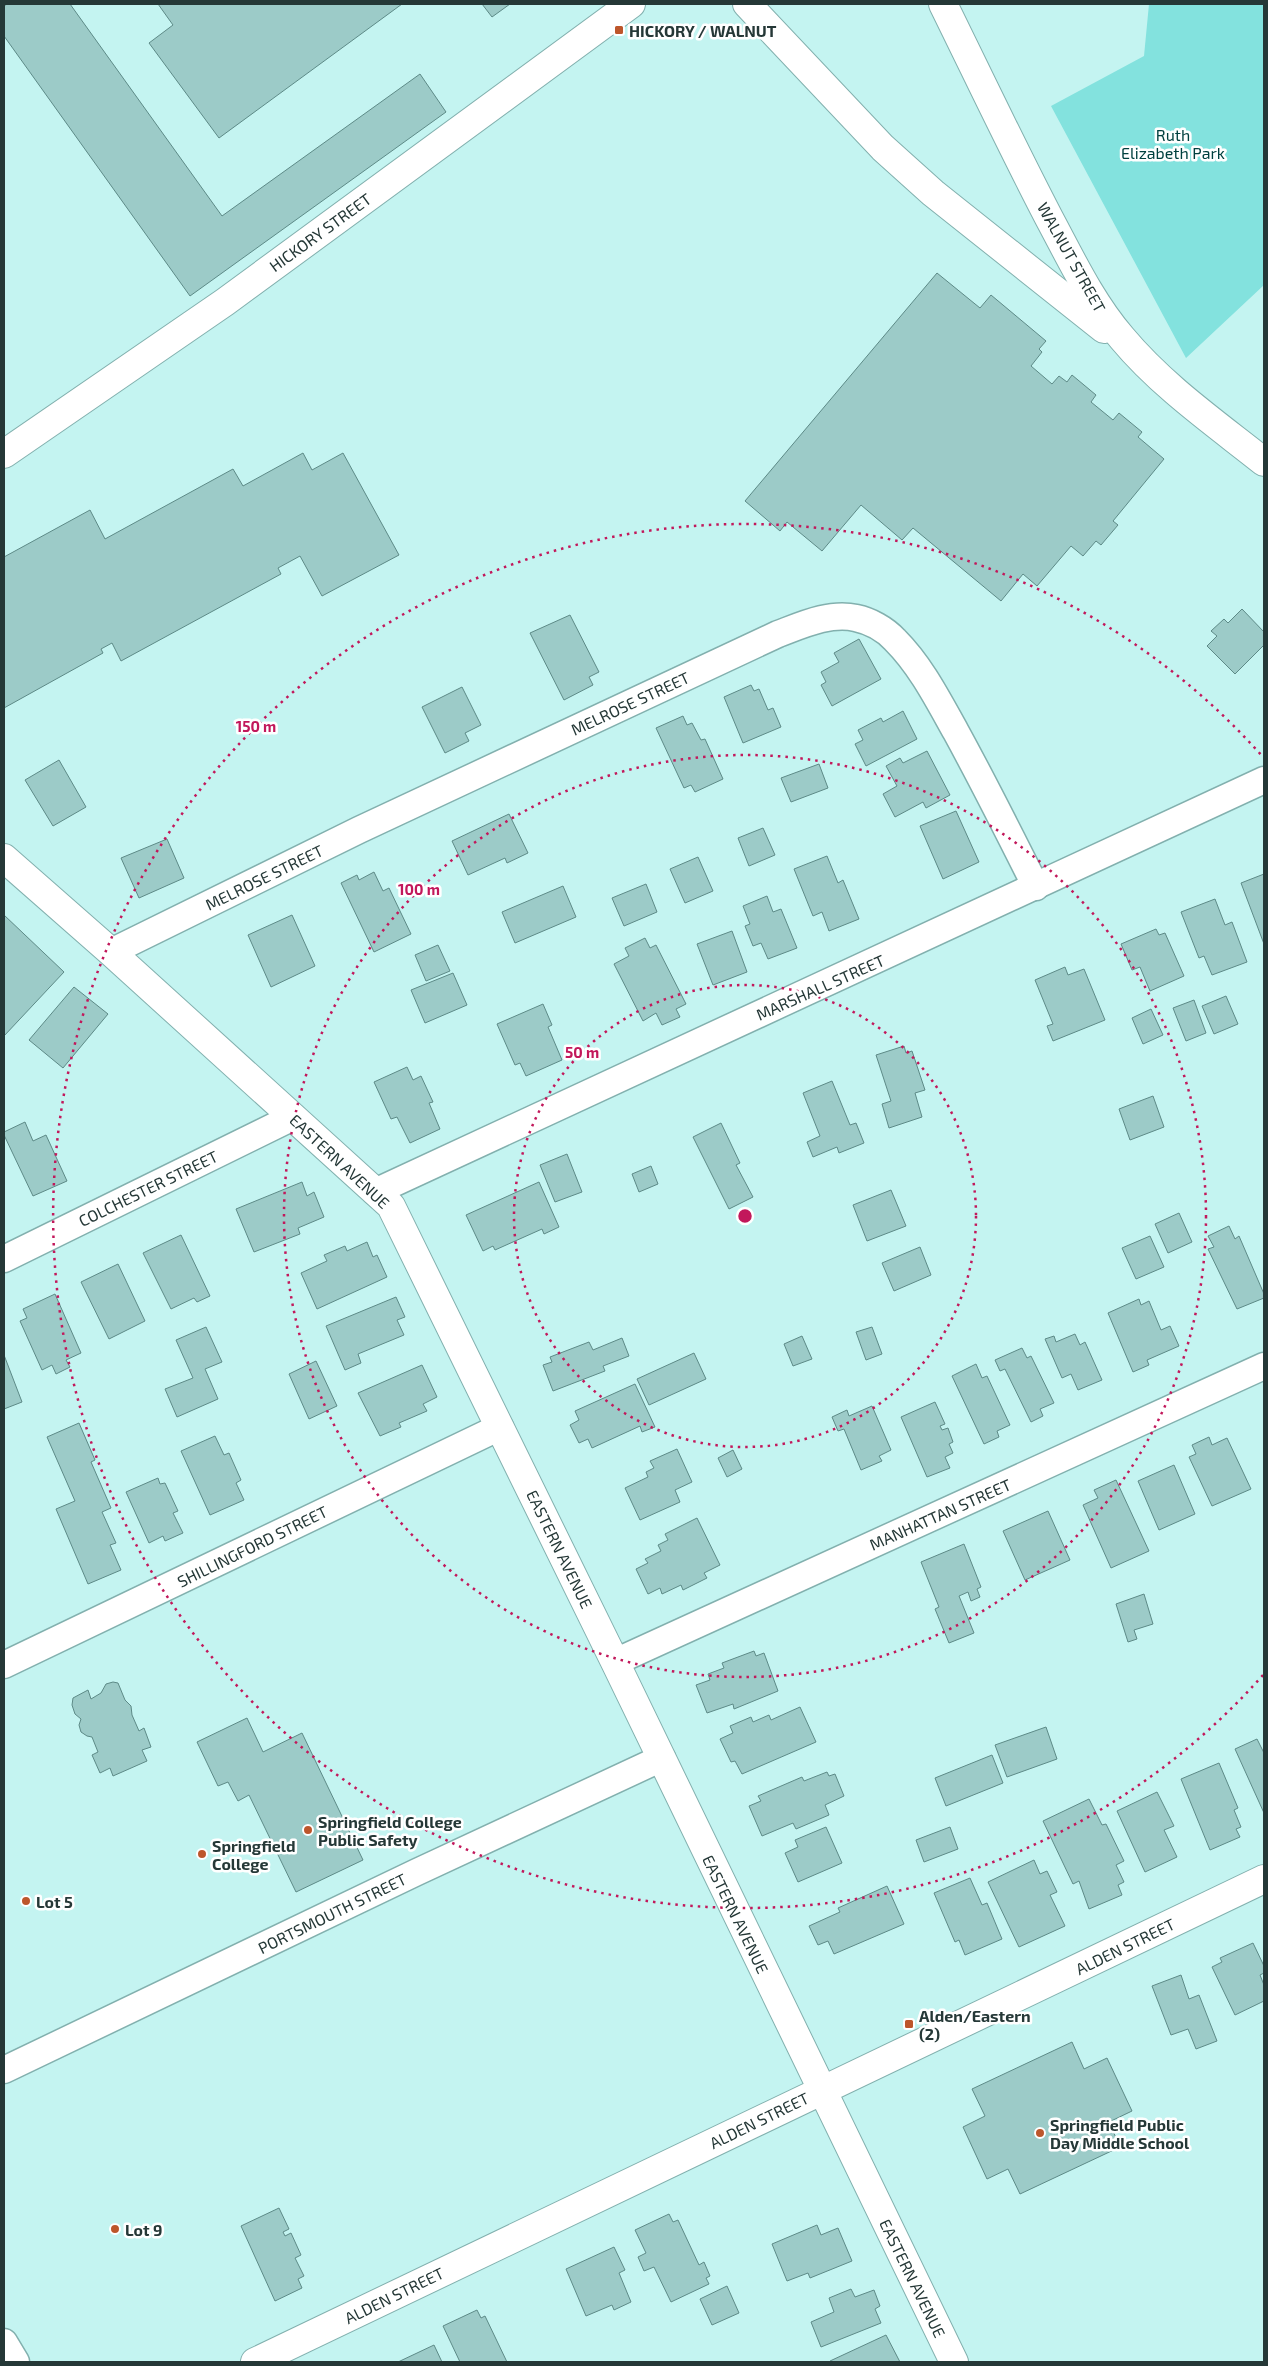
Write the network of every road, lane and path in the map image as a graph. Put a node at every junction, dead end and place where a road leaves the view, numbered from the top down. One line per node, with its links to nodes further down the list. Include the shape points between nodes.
1 (631, 4): 5 (street, HICKORY STREET, via 225,302)
2 (748, 4): 4 (street, via 884,148 933,193)
3 (943, 4): 4 (street, WALNUT STREET, via 1090,294 1105,317)
4 (1141, 358): 6 (street, WALNUT STREET, via 1192,406)
5 (4, 454)
6 (1264, 462)
7 (1264, 780): 9 (street, MARSHALL STREET)
8 (4, 860): 10 (street, EASTERN AVENUE)
9 (1036, 887): 10 (street, MELROSE STREET, via 977,771 911,658 895,639 880,628 865,620 840,617 778,634 368,826); 12 (street, MARSHALL STREET)
10 (111, 952): 11 (street, EASTERN AVENUE)
11 (293, 1116): 12 (street, EASTERN AVENUE); 13 (street, COLCHESTER STREET)
12 (375, 1192): 15 (street, EASTERN AVENUE, via 391,1206)
13 (4, 1259)
14 (1264, 1366): 16 (street, MANHATTAN STREET)
15 (500, 1427): 16 (street, EASTERN AVENUE); 17 (street, SHILLINGFORD STREET)
16 (615, 1662): 18 (street, EASTERN AVENUE)
17 (4, 1665)
18 (662, 1758): 20 (street, PORTSMOUTH STREET); 21 (street, EASTERN AVENUE)
19 (1264, 1879): 21 (street, ALDEN STREET)
20 (4, 2070)
21 (822, 2091): 24 (street, ALDEN STREET); 25 (street, EASTERN AVENUE)
22 (4, 2342): 23 (street)
23 (16, 2362)
24 (255, 2362)
25 (954, 2362)

